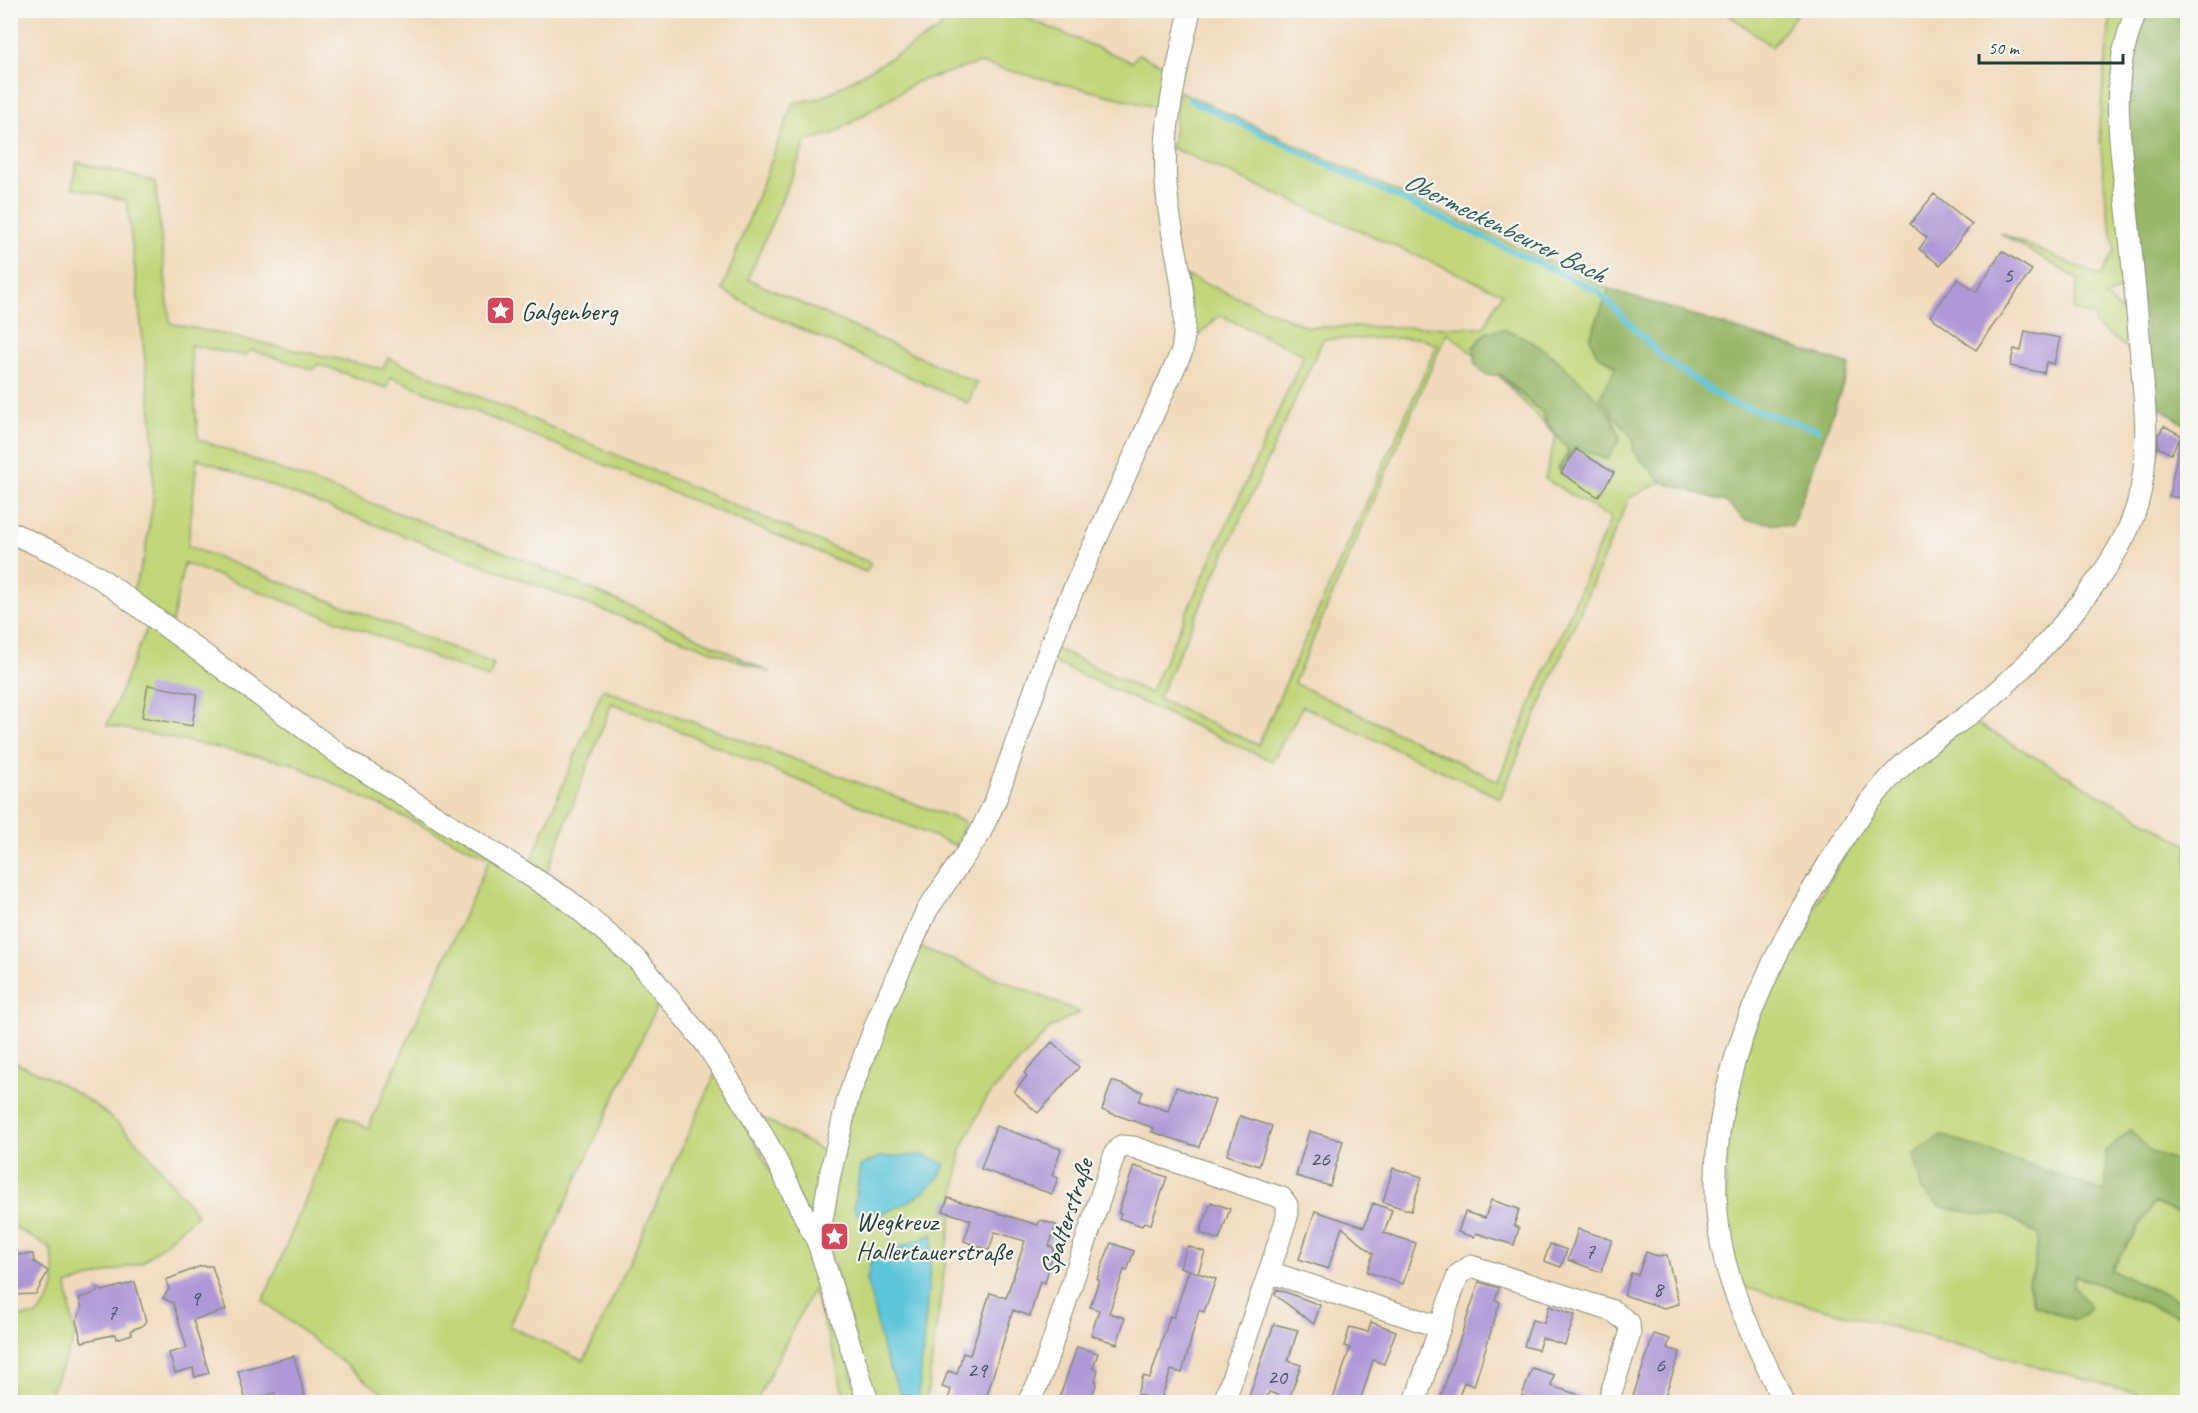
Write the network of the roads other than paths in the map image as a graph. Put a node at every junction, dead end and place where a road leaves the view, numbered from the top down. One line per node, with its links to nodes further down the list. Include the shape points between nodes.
1 (1190, 10): 4 (street, via 1164,158 1170,222 1185,298 1182,351 1060,619 996,799 979,835 927,910 879,1016 848,1098)
2 (2137, 10): 12 (street, via 2122,49 2118,120 2145,400 2142,481 2133,521 2097,581 2044,648 1984,703 1917,752 1866,805 1782,945 1751,1010 1732,1070 1719,1141 1717,1208 1721,1244 1731,1280)
3 (10, 532): 4 (street, via 100,578 343,757 568,900 603,928 637,959 706,1044 749,1111)
4 (818, 1243): 7 (street)
5 (1269, 1272): 6 (street); 8 (street, Spalterstraße, via 1287,1217 1287,1205 1282,1198 1121,1146 1115,1153 1040,1380); 9 (street, Spalterstraße)
6 (1440, 1327): 10 (street); 11 (street, via 1458,1275 1471,1266 1613,1311 1629,1323 1630,1334)
7 (868, 1402)
8 (1028, 1402)
9 (1224, 1402)
10 (1415, 1402)
11 (1608, 1402)
12 (1783, 1402)

